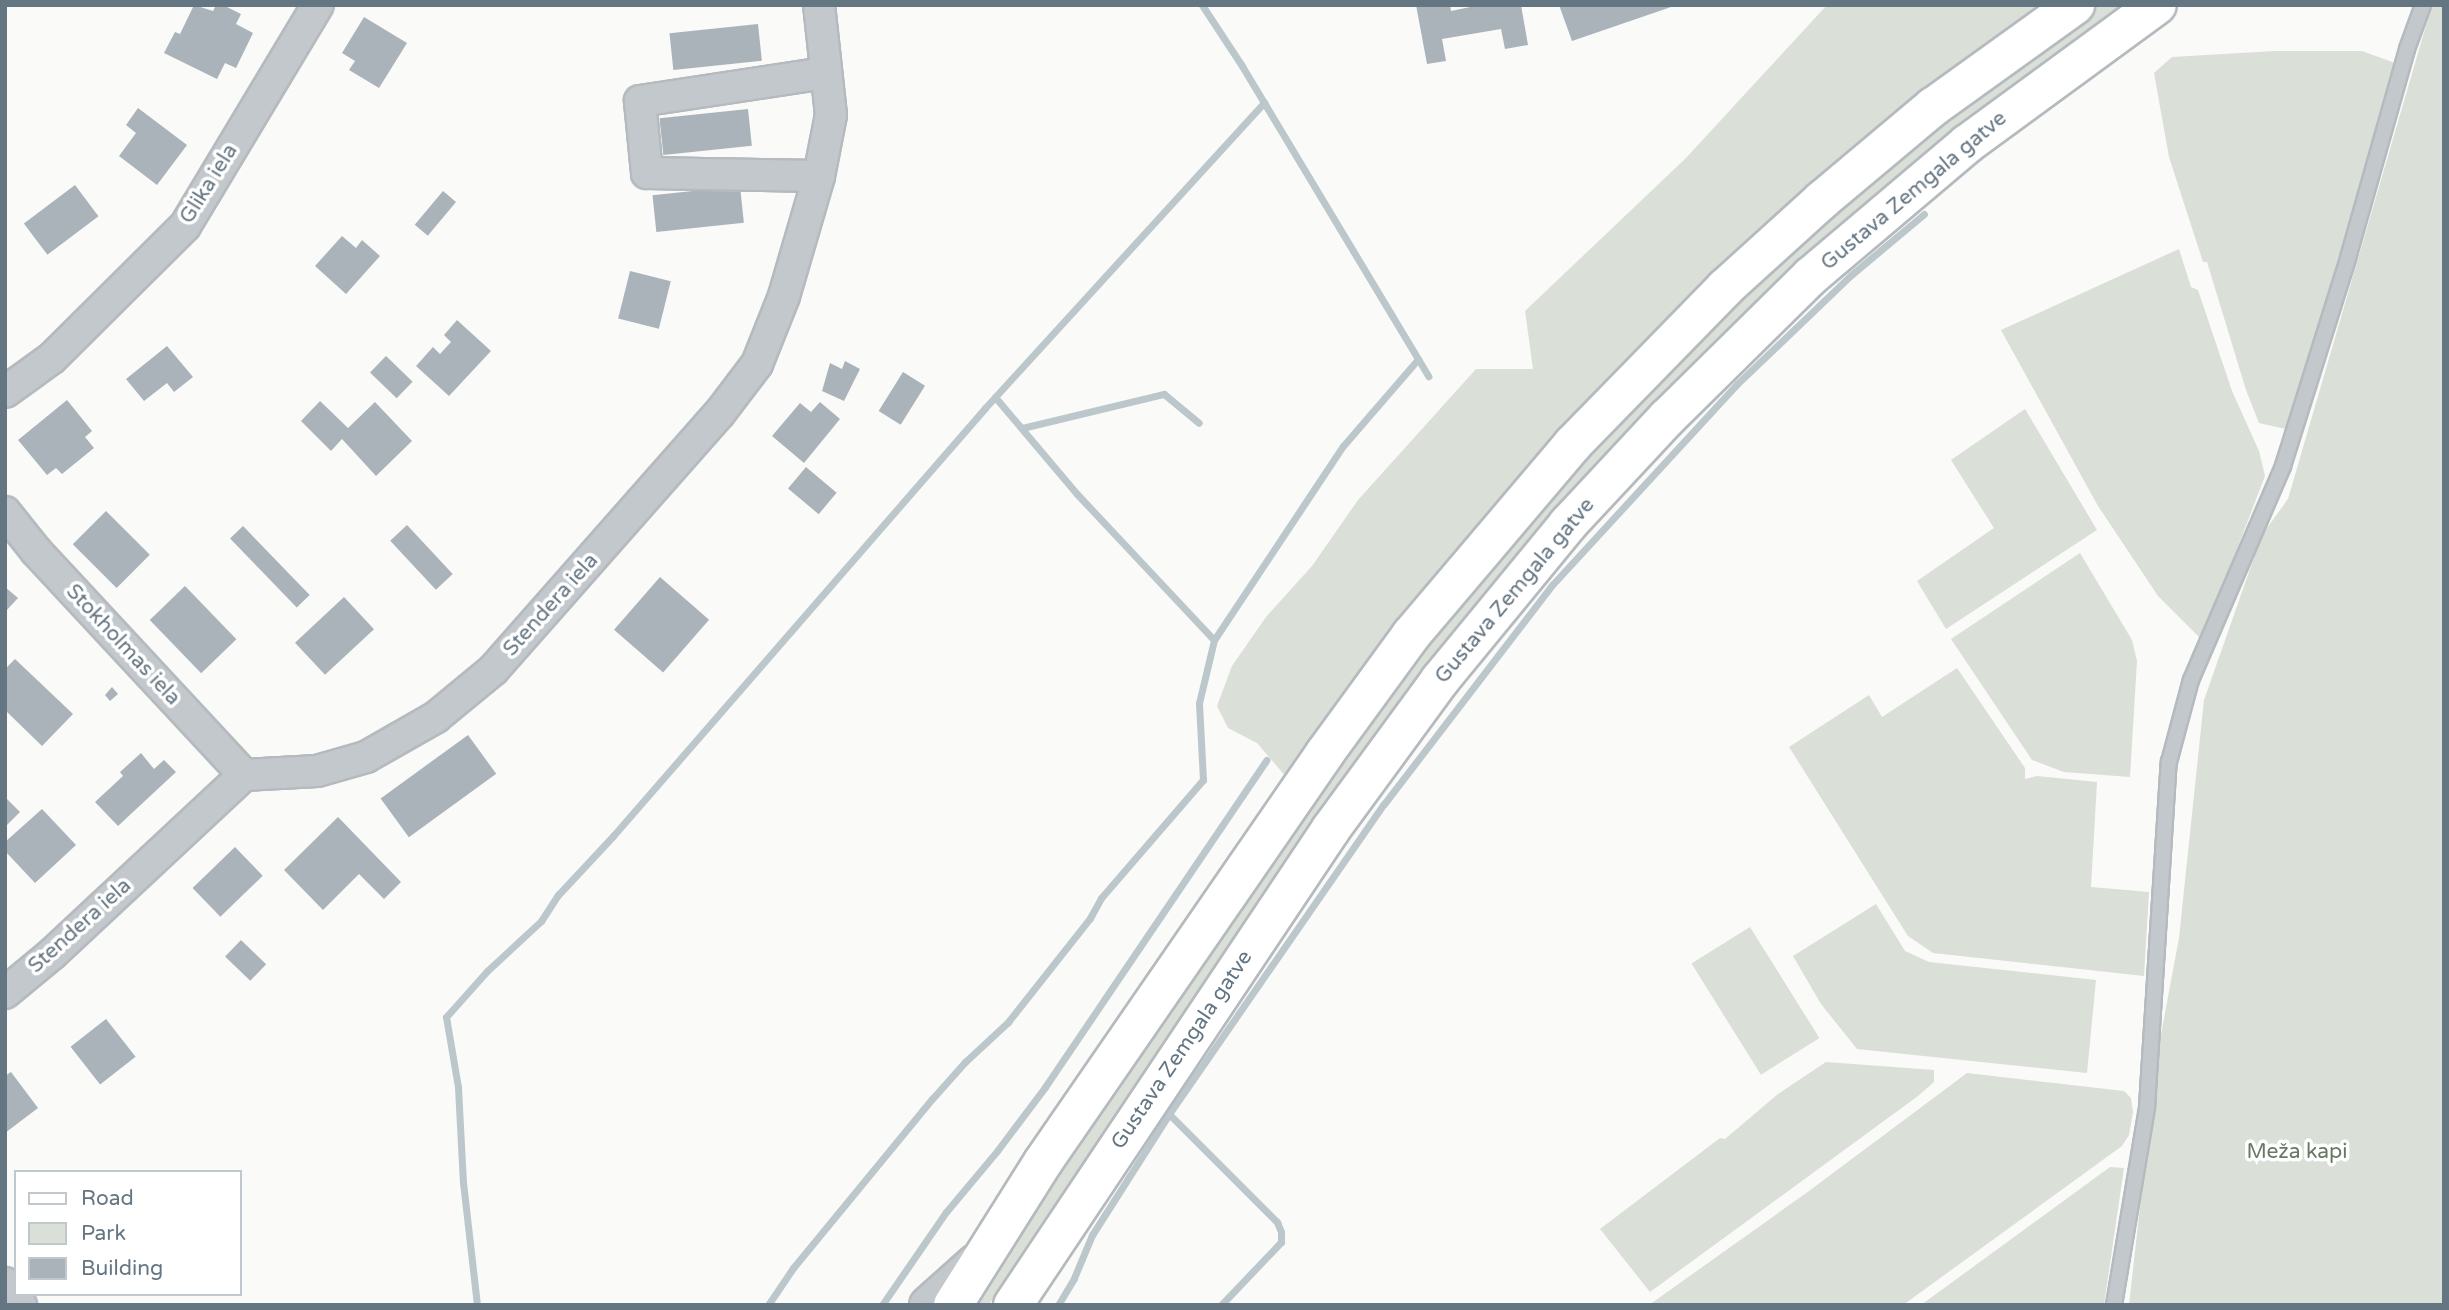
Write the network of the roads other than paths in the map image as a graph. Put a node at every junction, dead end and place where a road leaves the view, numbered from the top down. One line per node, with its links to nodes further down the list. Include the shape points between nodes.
1 (318, 5): 8 (street, Glika iela, via 185,226 52,358)
2 (818, 5): 6 (street, Stendera iela)
3 (2075, 5): 12 (main road, via 1933,107 1822,200 1725,288 1573,444 1411,635 1325,753)
4 (2157, 5): 15 (main road, Gustava Zemgala gatve, via 1967,144 1811,276 1568,524 1440,680 1331,830)
5 (2423, 5): 16 (lane, via 2283,466 2191,680 2169,762 2147,1107)
6 (826, 73): 7 (street, Stendera iela, via 831,115); 7 (street, via 640,101 647,173)
7 (820, 176): 10 (street, Stendera iela, via 784,296 757,364 655,489 493,670 436,717 366,757 317,771)
8 (5, 392)
9 (5, 512): 10 (street, Stokholmas iela)
10 (244, 775): 11 (street, Stendera iela)
11 (5, 993)
12 (981, 1258): 13 (street); 14 (main road)
13 (928, 1305)
14 (953, 1305)
15 (1013, 1305)
16 (2114, 1305)

